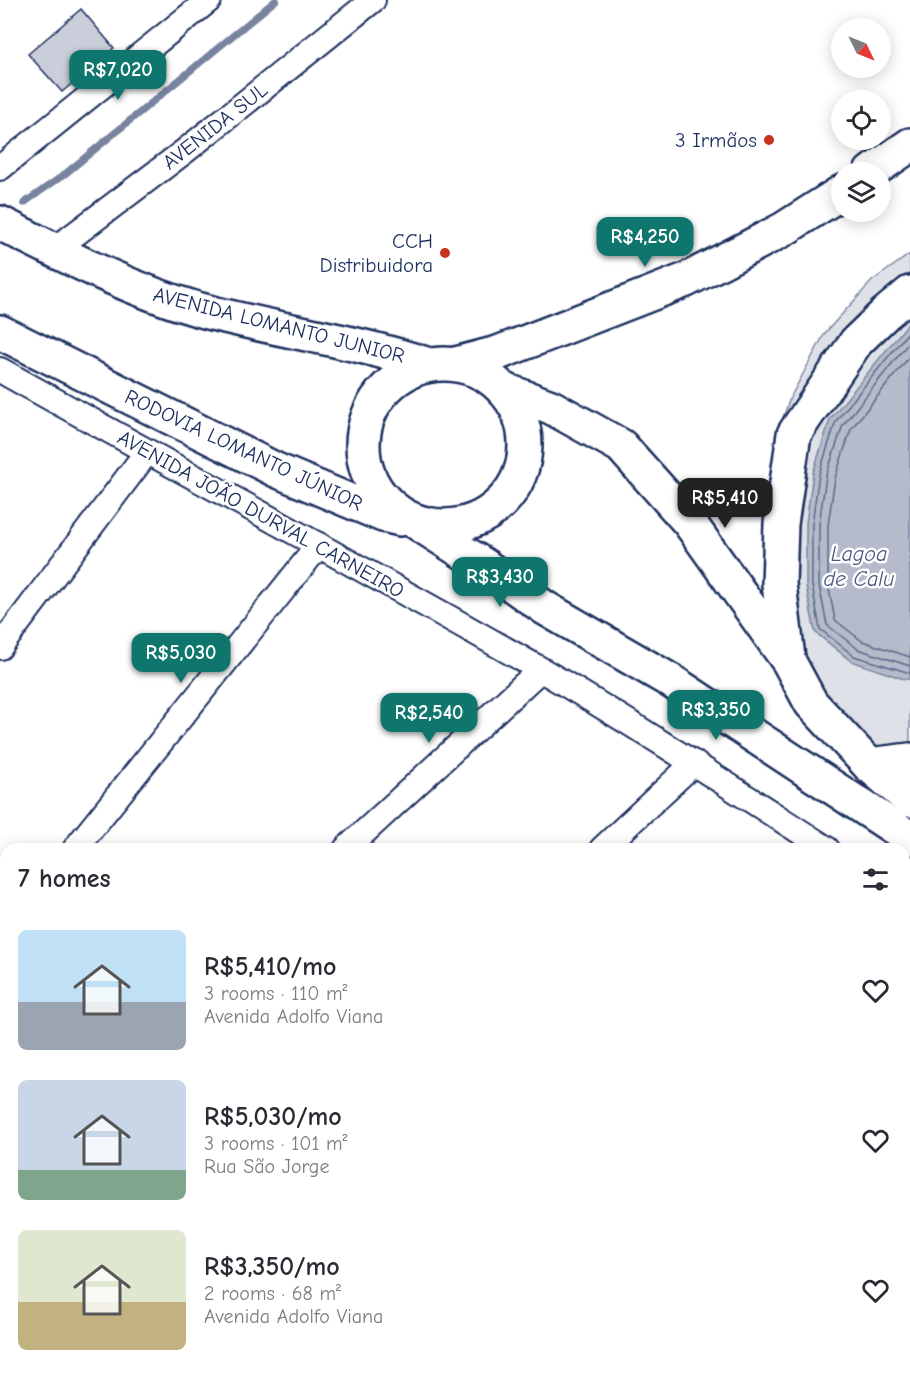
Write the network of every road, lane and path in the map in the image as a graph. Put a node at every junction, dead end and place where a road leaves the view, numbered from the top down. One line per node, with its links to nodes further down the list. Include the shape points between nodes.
1 (209, 0): 5 (street)
2 (374, 0): 8 (street, AVENIDA SUL)
3 (910, 145): 4 (main road)
4 (885, 162)
5 (0, 168)
6 (831, 199): 11 (main road, via 784,229 686,280 498,353)
7 (0, 223): 8 (main road, AVENIDA LOMANTO JUNIOR)
8 (54, 250): 11 (main road, AVENIDA LOMANTO JUNIOR, via 126,284 197,309)
9 (910, 293): 18 (main road, via 856,342 794,434 781,524 779,584)
10 (0, 332): 15 (main road, RODOVIA LOMANTO JÚNIOR, via 276,470 383,515)
11 (443, 364): 13 (main road, via 483,373); 15 (main road, via 402,375 381,393 367,417 362,443 365,468 376,491 394,510)
12 (0, 370): 14 (street, AVENIDA JOÃO DURVAL CARNEIRO)
13 (505, 390): 15 (main road, via 520,414 525,442 522,469 509,494 490,512 467,523 442,527); 18 (main road, via 551,407 621,446 689,522)
14 (147, 452): 16 (street, AVENIDA JOÃO DURVAL CARNEIRO); 17 (street)
15 (416, 522): 24 (main road, RODOVIA LOMANTO JÚNIOR, via 545,608 671,681)
16 (319, 545): 19 (street, AVENIDA JOÃO DURVAL CARNEIRO); 25 (street)
17 (0, 647)
18 (789, 662): 22 (main road, via 811,703)
19 (540, 670): 21 (street, AVENIDA JOÃO DURVAL CARNEIRO); 26 (street)
20 (910, 760): 22 (main road)
21 (694, 763): 27 (street); 28 (street, AVENIDA JOÃO DURVAL CARNEIRO)
22 (868, 765): 23 (main road)
23 (910, 800)
24 (910, 838)
25 (80, 843)
26 (353, 843)
27 (608, 843)
28 (818, 843)

